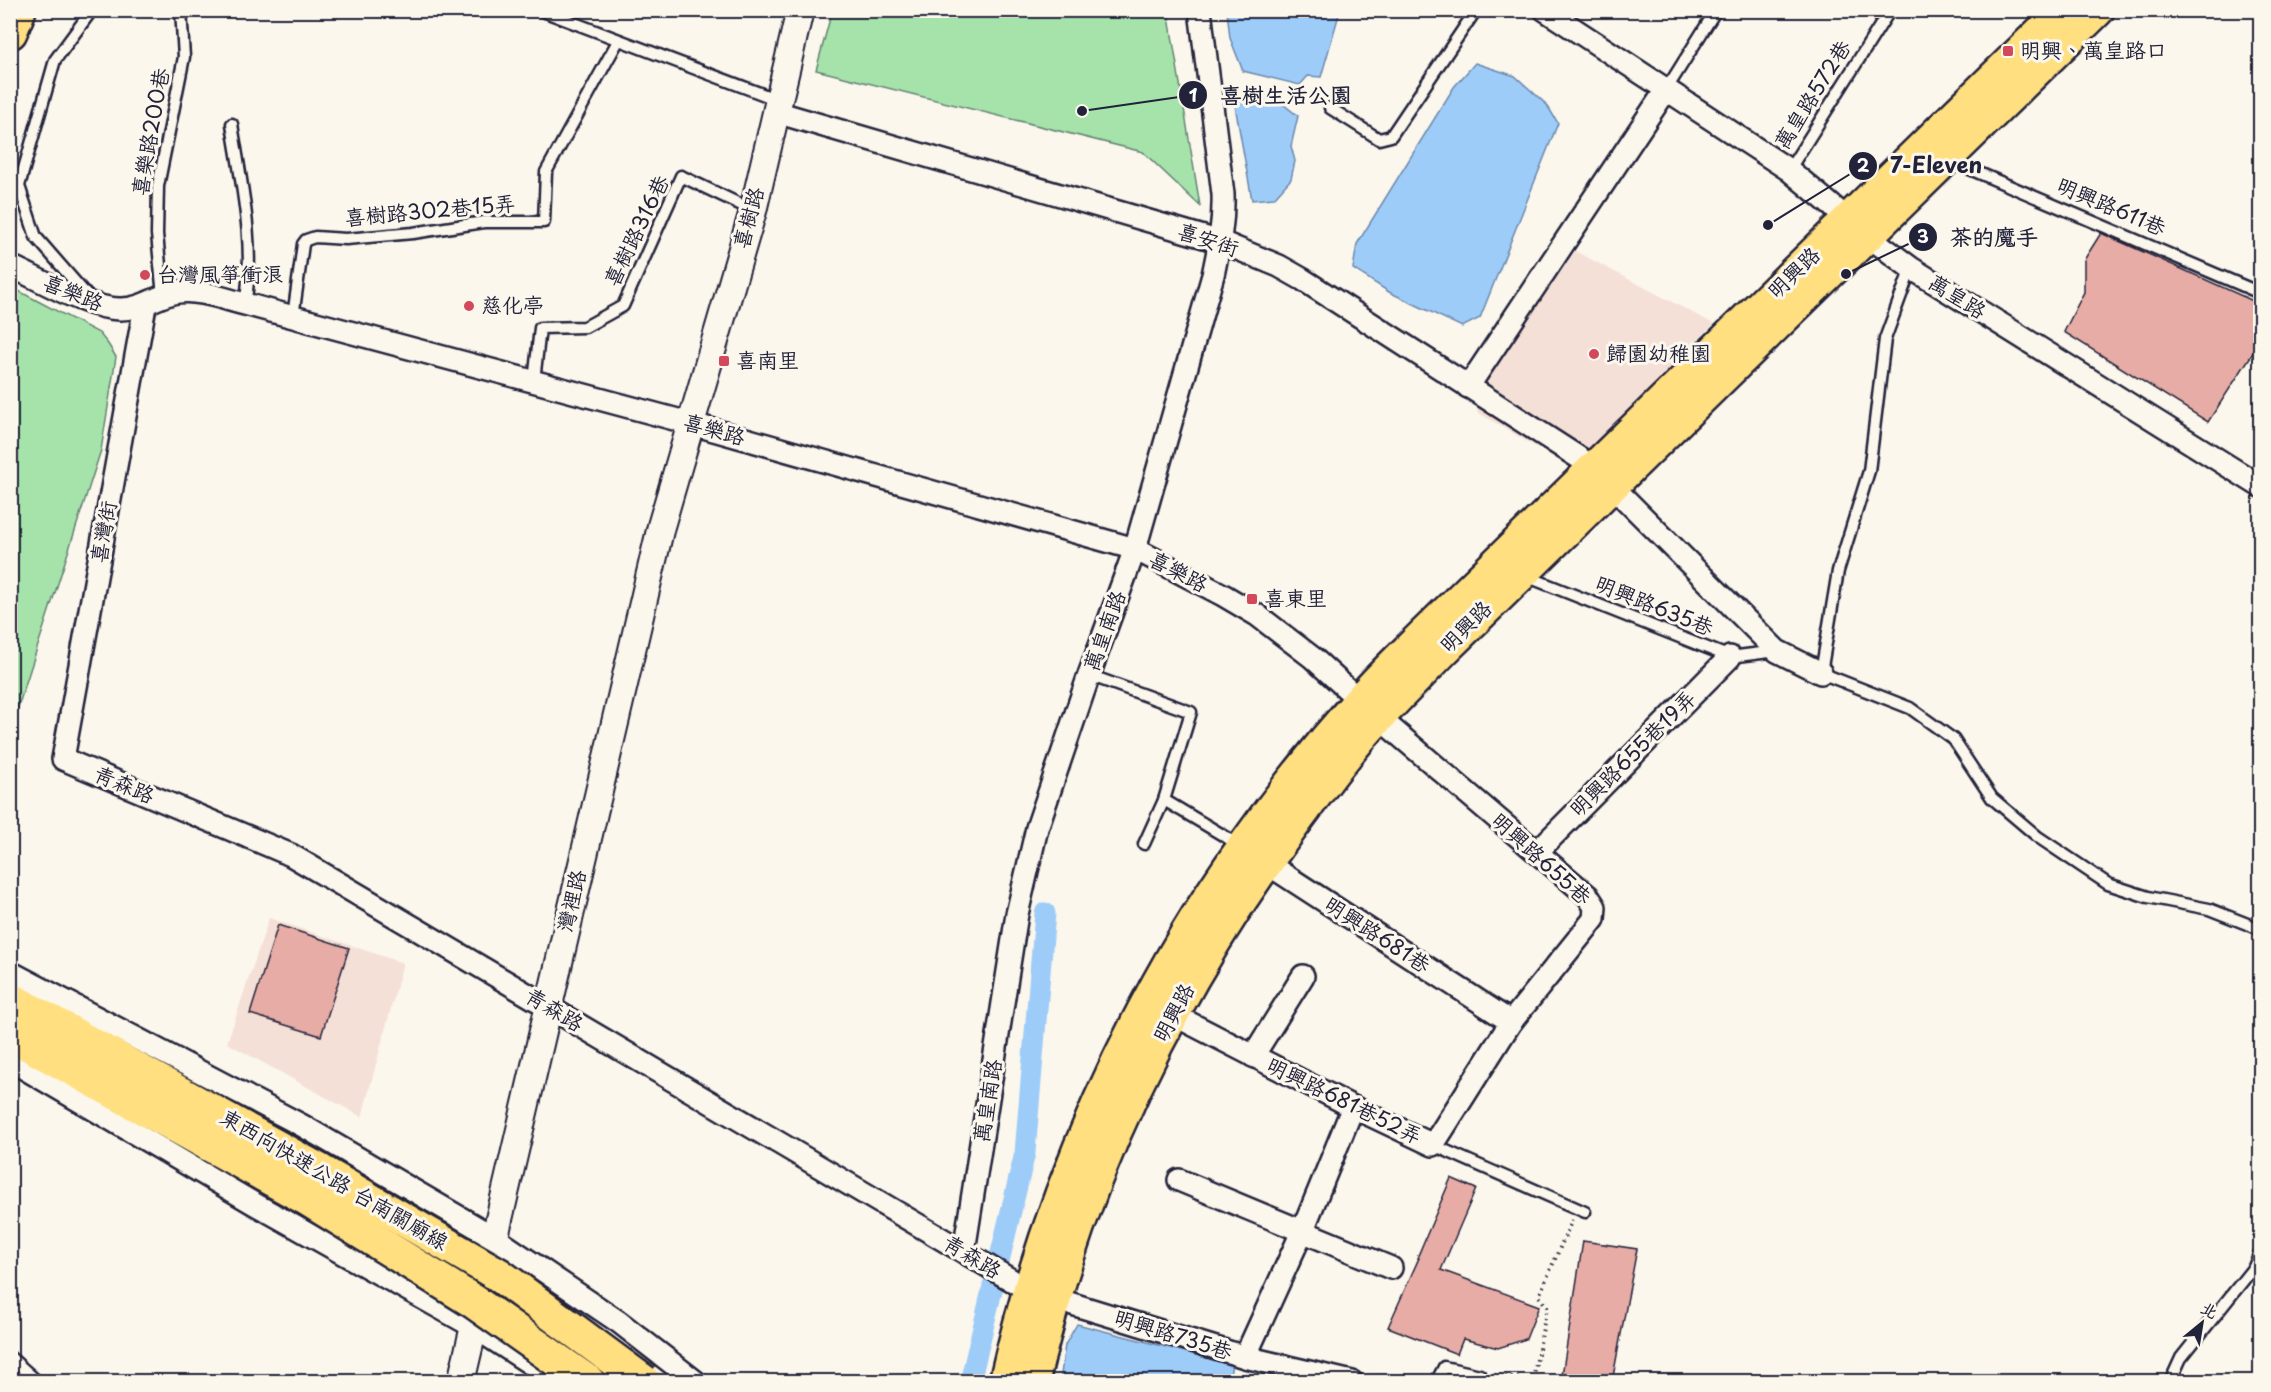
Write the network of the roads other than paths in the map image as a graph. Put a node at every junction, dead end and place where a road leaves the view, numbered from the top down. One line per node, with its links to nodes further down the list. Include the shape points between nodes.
1 (20, 10): 13 (main road)
2 (92, 10): 29 (lane, via 55,60 19,186 36,237)
3 (181, 10): 27 (lane, 喜樂路200巷, via 184,57 158,186)
4 (540, 10): 14 (lane)
5 (800, 10): 16 (street, 喜樹路)
6 (1200, 10): 23 (street, 萬皇南路, via 1223,194)
7 (1476, 10): 17 (lane, via 1391,136 1379,139)
8 (1545, 10): 15 (street, 萬皇路)
9 (1716, 10): 15 (lane)
10 (1890, 10): 20 (lane, 萬皇路572巷)
11 (2064, 10): 22 (main road, 明興路)
12 (2097, 10): 19 (main road, 明興路)
13 (10, 32)
14 (618, 41): 16 (lane); 30 (lane, 喜樹路302巷15弄, via 546,172 544,222 484,222 413,233 306,240)
15 (1666, 90): 20 (street, 萬皇路); 32 (street)
16 (778, 107): 21 (street, 喜樹路); 23 (street, 喜安街)
17 (1330, 108)
18 (232, 124): 28 (lane, via 247,222 249,285)
19 (1945, 158): 22 (main road, 明興路); 26 (lane, 明興路611巷)
20 (1789, 170): 22 (street, 萬皇路)
21 (753, 211): 31 (lane, 喜樹路316巷, via 681,176 623,306 585,327 540,328); 33 (street, 喜樹路)
22 (1858, 228): 25 (street, 萬皇路); 34 (main road, 明興路)
23 (1221, 242): 32 (street, 喜安街, via 1280,266); 36 (street, 萬皇南路)
24 (10, 266): 29 (street, 喜樂路)
25 (1911, 268): 35 (street, 萬皇路); 40 (lane, via 1886,339 1869,471 1838,571)
26 (2260, 293)
27 (154, 301): 28 (street, 喜樂路, via 179,291); 29 (street, 喜樂路, via 121,309); 43 (street, 喜灣街)
28 (245, 304): 30 (street, 喜樂路)
29 (96, 306)
30 (293, 317): 31 (street, 喜樂路)
31 (534, 381): 33 (street, 喜樂路)
32 (1468, 387): 34 (street, 喜安街)
33 (689, 423): 36 (street, 喜樂路); 52 (street, 灣裡路, via 658,537)
34 (1603, 477): 37 (main road, 明興路); 38 (street, 喜安街); 42 (main road, 明興路, via 1423,636)
35 (2260, 486)
36 (1135, 549): 41 (street, 萬皇南路); 42 (street, 喜樂路, via 1257,615 1313,657)
37 (1520, 574): 39 (lane, 明興路635巷); 42 (main road, 明興路)
38 (1777, 651): 39 (lane, 明興路635巷); 40 (street, 喜安街)
39 (1730, 657): 46 (street, 明興路655巷19弄)
40 (1821, 673): 48 (lane, via 1910,708 1953,740 1992,798 2038,837 2108,884 2148,897 2209,909)
41 (1089, 675): 44 (lane, via 1191,712); 65 (street, 萬皇南路, via 1037,828 1017,914)
42 (1369, 709): 46 (street, 明興路655巷); 47 (main road, 明興路, via 1302,770)
43 (63, 759): 52 (street, 青森路, via 291,855)
44 (1164, 800): 45 (lane); 47 (lane)
45 (1144, 844)
46 (1537, 852): 54 (street, 明興路655巷, via 1588,896 1595,907 1594,919)
47 (1254, 855): 53 (main road, 明興路); 54 (street, 明興路681巷); 68 (main road, 明興路, via 1194,924 1150,1000 1105,1091 1066,1187)
48 (2260, 930)
49 (10, 972): 64 (street, via 303,1126)
50 (1303, 976): 56 (street, 明興路681巷52弄)
51 (10, 999): 61 (main road, 東西向快速公路 台南關廟線)
52 (548, 1006): 64 (street, 灣裡路); 65 (street, 青森路)
53 (1172, 1014): 56 (street, 明興路681巷52弄); 68 (main road, 明興路, via 1129,1099 1088,1197)
54 (1511, 1022): 59 (street, 明興路681巷52弄)
55 (10, 1034): 61 (main road, 東西向快速公路 台南關廟線)
56 (1253, 1056): 58 (street, 明興路681巷52弄)
57 (10, 1060): 69 (street, via 252,1203)
58 (1353, 1107): 59 (street, 明興路681巷52弄); 63 (street)
59 (1433, 1145): 62 (lane)
60 (1179, 1180): 63 (street)
61 (313, 1184): 76 (main road, 東西向快速公路 台南關廟線, bridge); 77 (main road, 東西向快速公路 台南關廟線, bridge, via 499,1275)
62 (1581, 1210)
63 (1302, 1232): 67 (street); 71 (street)
64 (495, 1238): 69 (street, 灣裡路); 78 (street, via 619,1322)
65 (964, 1252): 68 (street, 青森路)
66 (2260, 1252): 85 (lane, via 2254,1267 2181,1358)
67 (1391, 1268)
68 (1037, 1293): 71 (street, 明興路735巷); 79 (main road, 明興路); 80 (main road, 明興路)
69 (474, 1327): 74 (street, 灣裡路); 75 (street)
70 (10, 1357): 73 (lane)
71 (1245, 1357): 81 (street, 明興路735巷)
72 (1480, 1375): 84 (lane, via 1444,1367)
73 (38, 1382)
74 (461, 1382)
75 (559, 1382)
76 (588, 1382)
77 (644, 1382)
78 (696, 1382)
79 (1006, 1382)
80 (1032, 1382)
81 (1352, 1382)
82 (1378, 1382): 83 (lane)
83 (1389, 1382)
84 (1436, 1382)
85 (2170, 1382)

